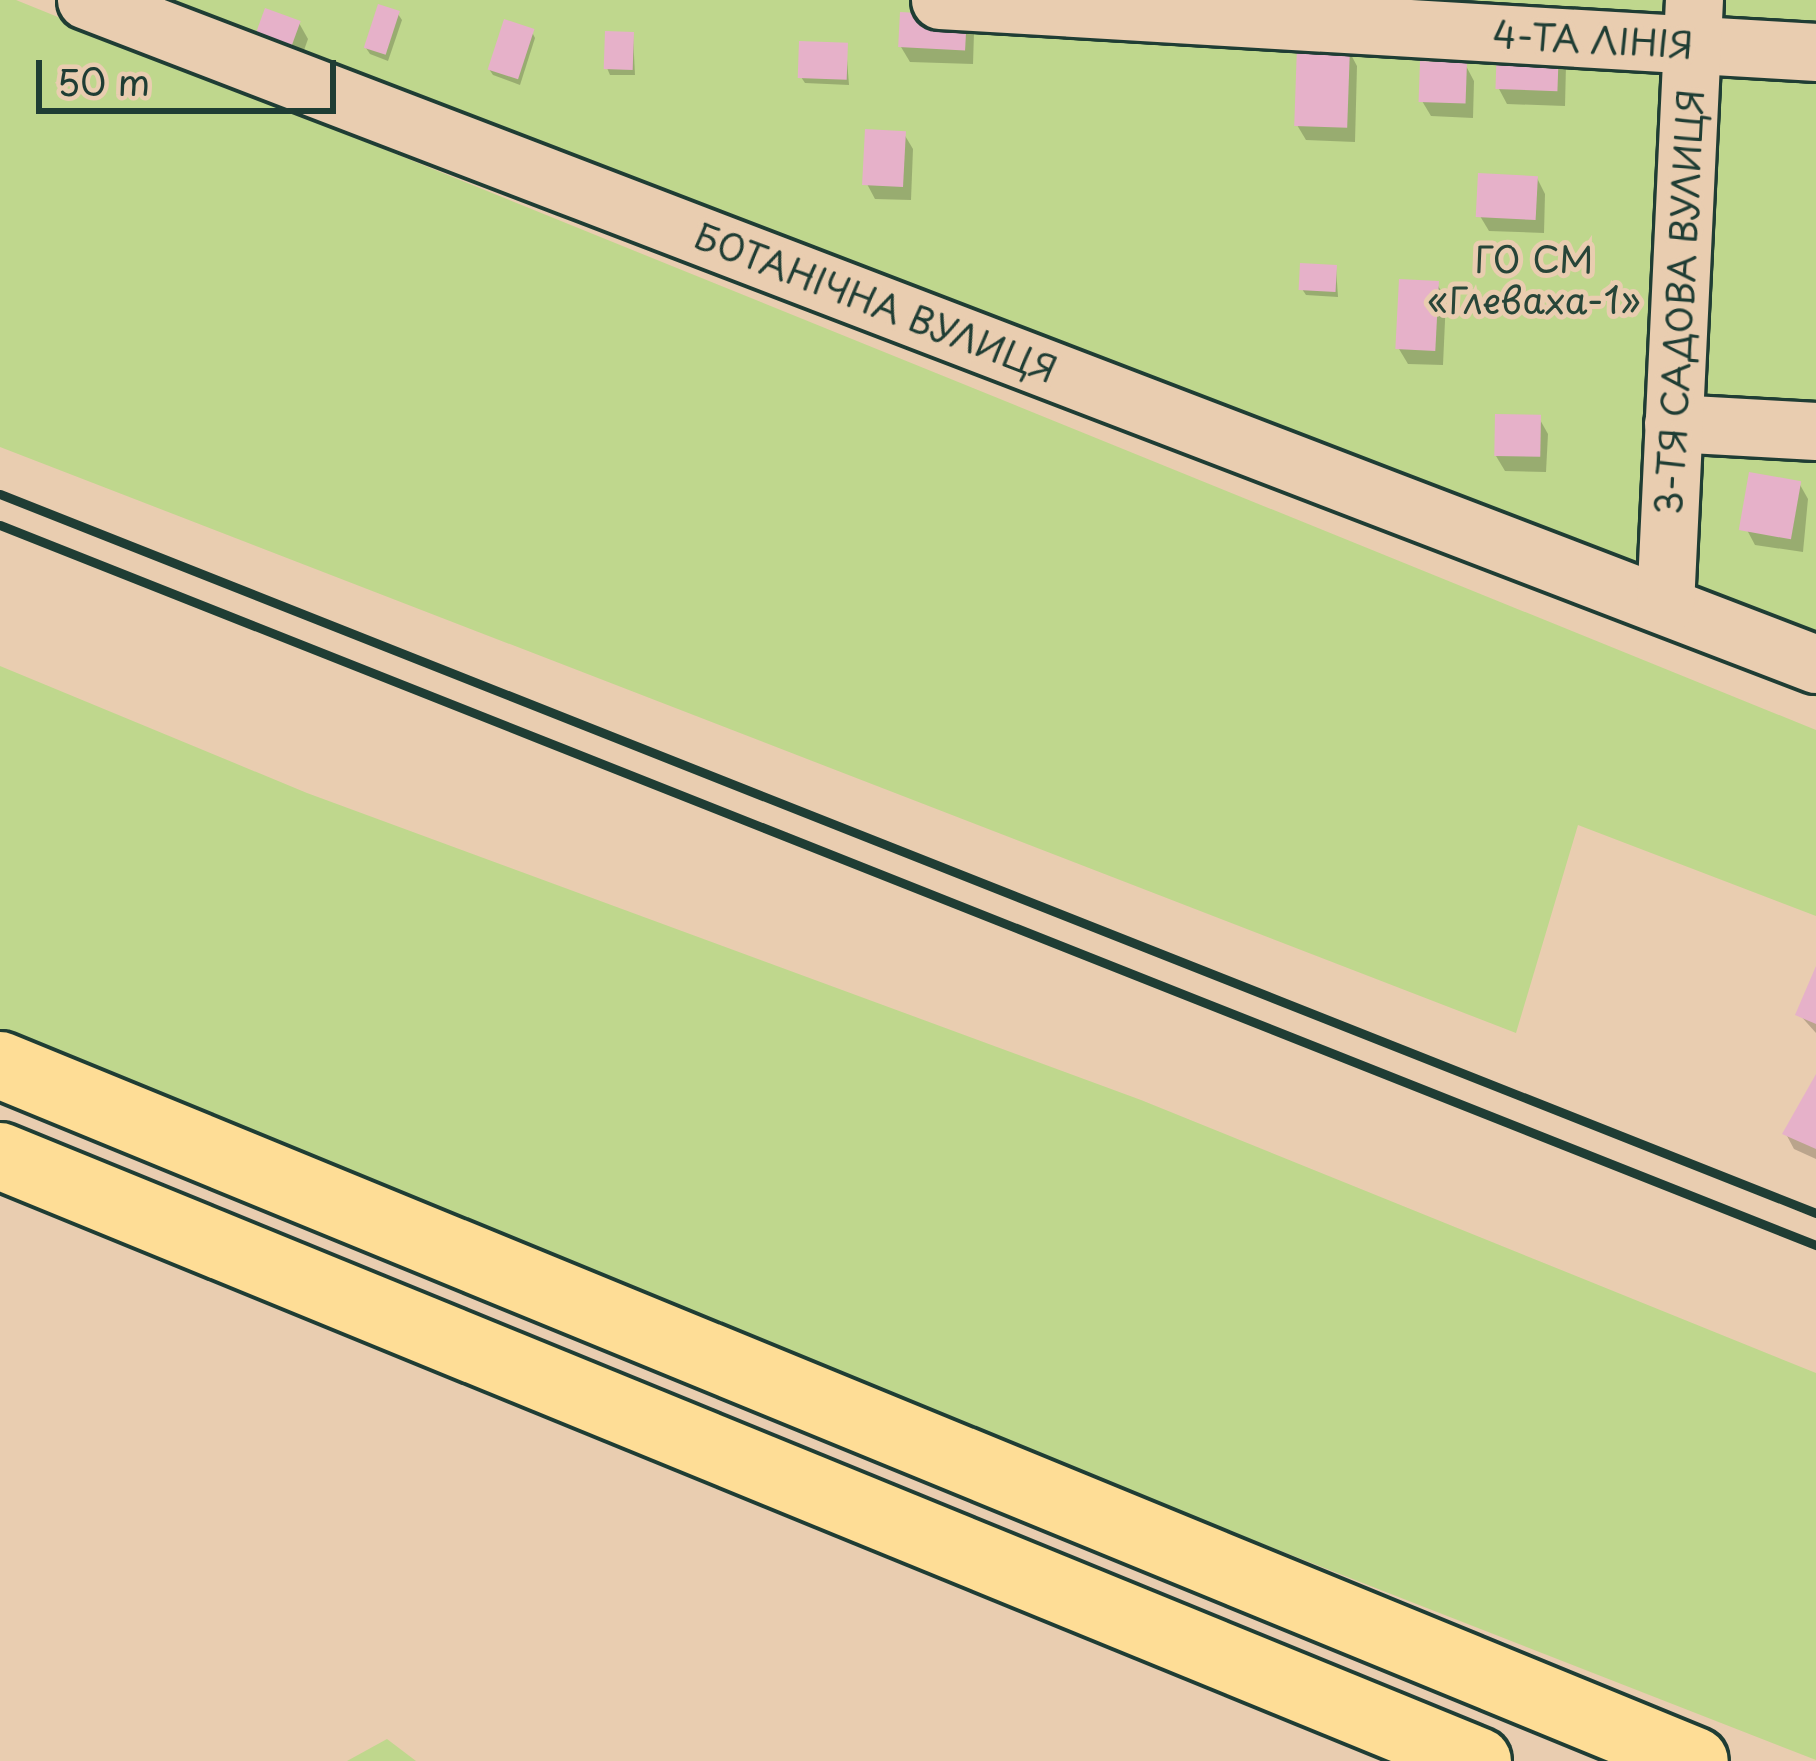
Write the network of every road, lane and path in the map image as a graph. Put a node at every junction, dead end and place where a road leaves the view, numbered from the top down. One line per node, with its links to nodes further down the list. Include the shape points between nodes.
1 (86, 0): 7 (street, БОТАНІЧНА ВУЛИЦЯ)
2 (940, 0): 3 (street, 4-ТА ЛІНІЯ)
3 (1693, 22): 4 (street, 4-ТА ЛІНІЯ); 5 (street, 3-ТЯ САДОВА ВУЛИЦЯ)
4 (1816, 52)
5 (1673, 423): 6 (street); 7 (street, 3-ТЯ САДОВА ВУЛИЦЯ)
6 (1816, 431)
7 (1665, 605): 8 (street, БОТАНІЧНА ВУЛИЦЯ)
8 (1816, 664)
9 (0, 1065): 12 (highway)
10 (0, 1156): 11 (highway)
11 (1478, 1761)
12 (1696, 1761)

